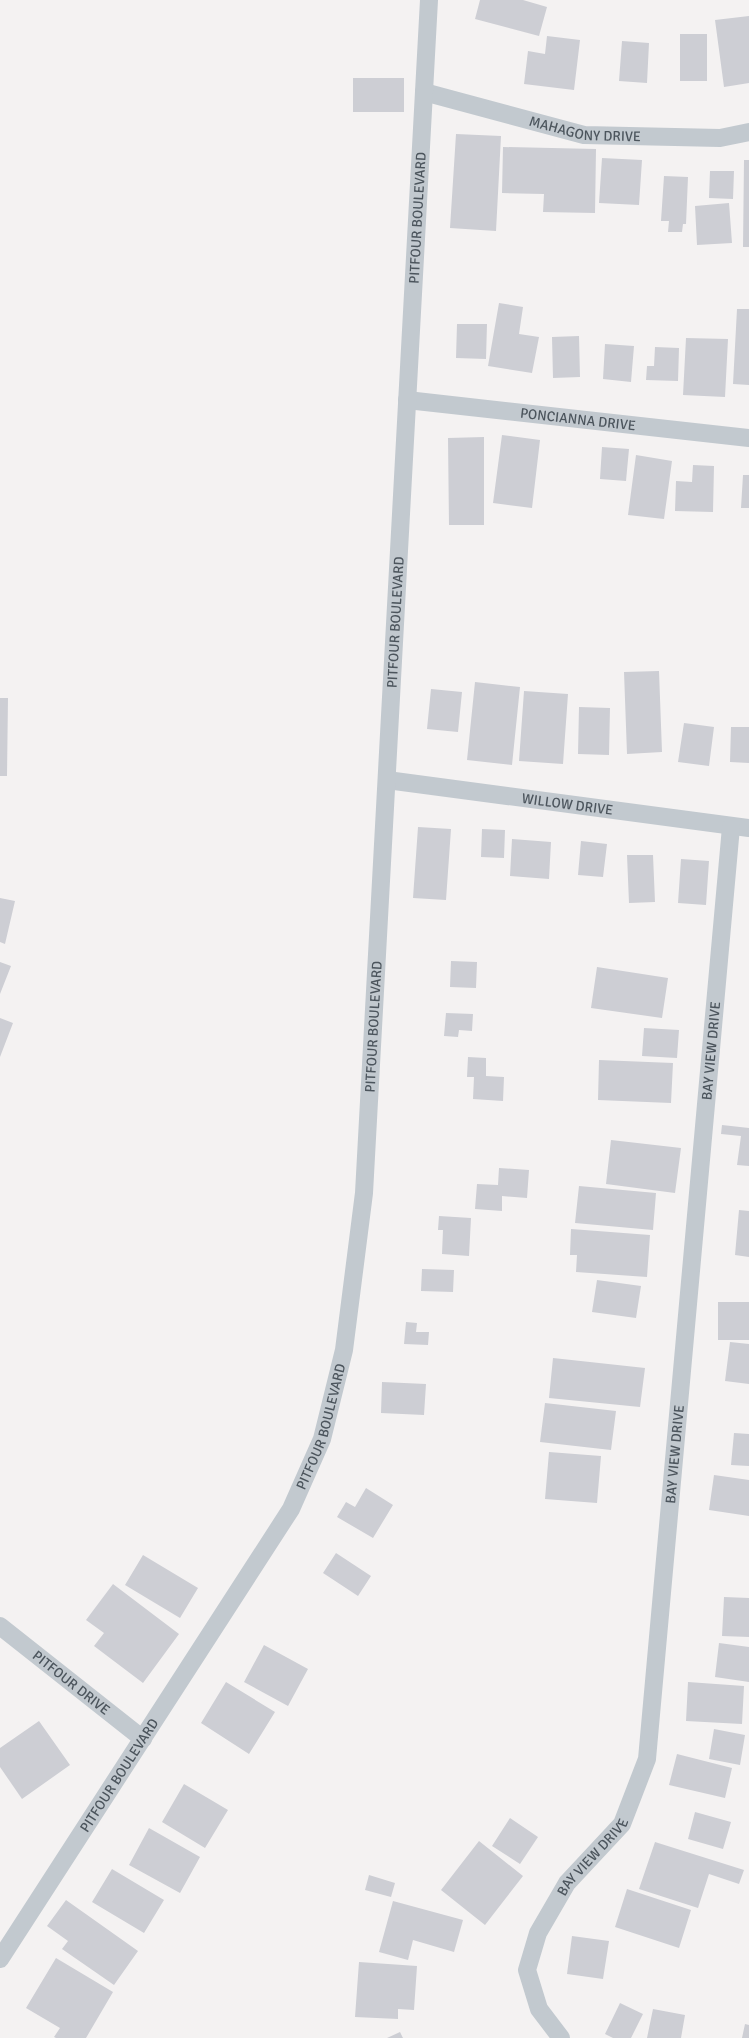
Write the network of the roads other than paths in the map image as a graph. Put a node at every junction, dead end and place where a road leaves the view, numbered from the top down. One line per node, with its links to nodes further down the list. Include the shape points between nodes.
1 (429, 0): 2 (street, PITFOUR BOULEVARD)
2 (424, 92): 3 (street, MAHAGONY DRIVE, via 584,136 720,138); 4 (street, PITFOUR BOULEVARD)
3 (749, 132)
4 (407, 400): 5 (street, PONCIANNA DRIVE); 6 (street, PITFOUR BOULEVARD)
5 (749, 438)
6 (387, 780): 7 (street, WILLOW DRIVE); 10 (street, PITFOUR BOULEVARD, via 364,1193 344,1350 322,1439 291,1510)
7 (731, 827): 8 (street, WILLOW DRIVE); 12 (street, BAY VIEW DRIVE, via 647,1759 622,1824 567,1883 538,1933 527,1970 539,2009)
8 (749, 828)
9 (0, 1626): 10 (street, PITFOUR DRIVE)
10 (143, 1740): 11 (street, PITFOUR BOULEVARD)
11 (0, 1959)
12 (562, 2038)

